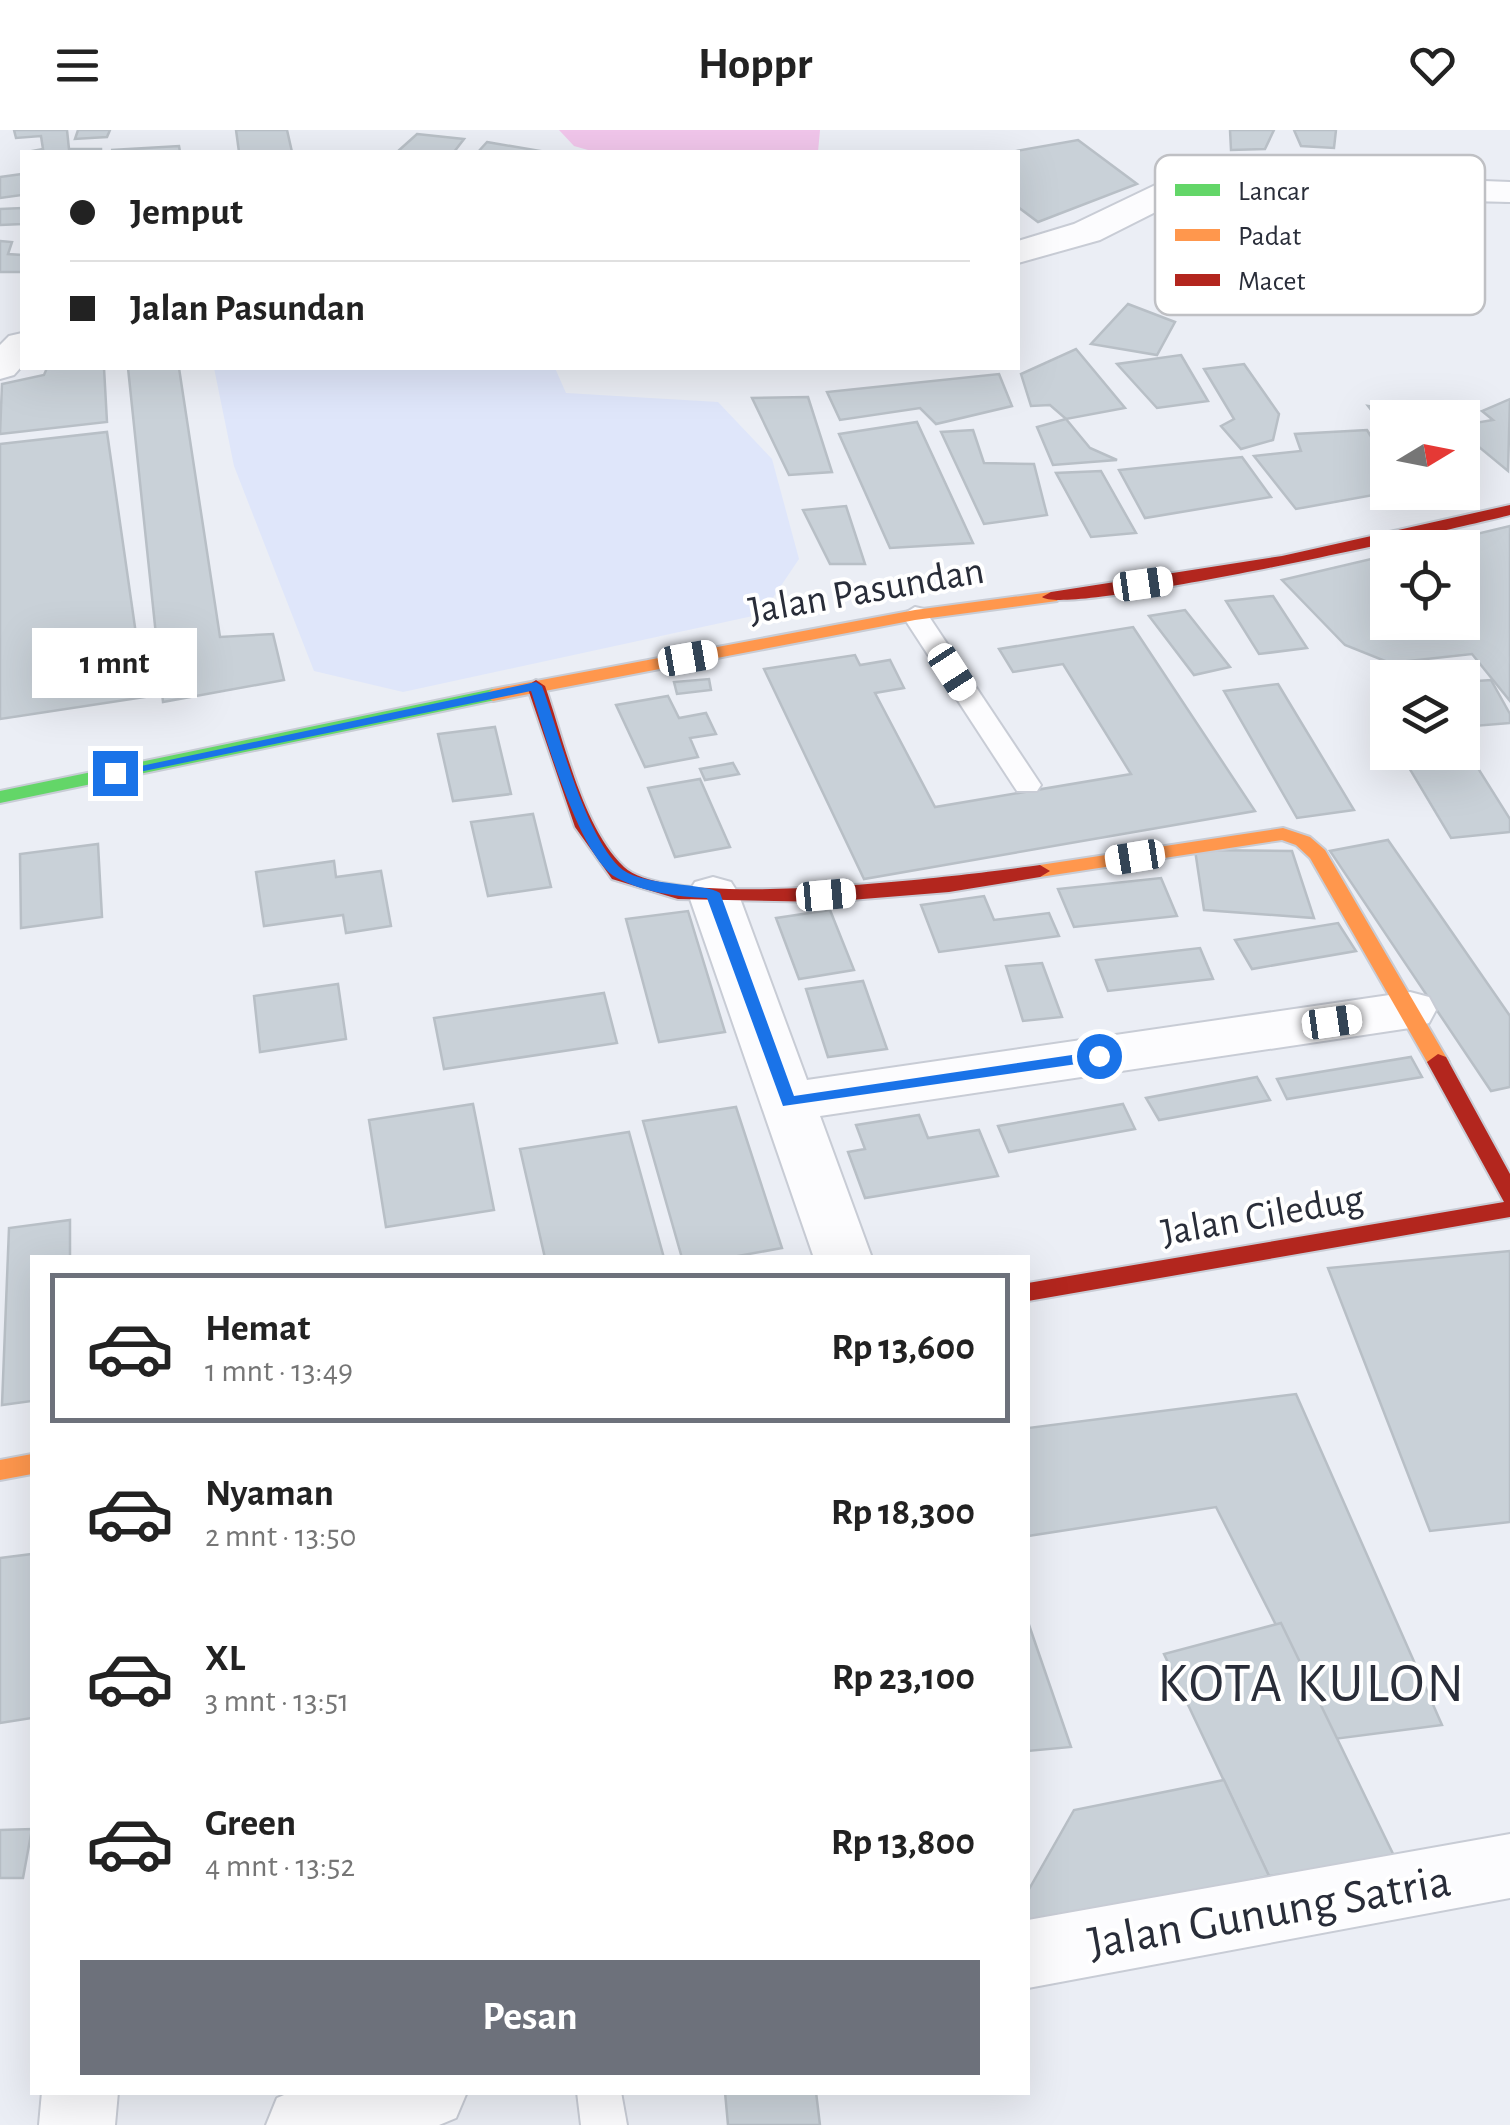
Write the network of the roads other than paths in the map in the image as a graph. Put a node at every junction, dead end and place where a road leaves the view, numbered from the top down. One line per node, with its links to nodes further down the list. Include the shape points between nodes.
1 (1485, 191): 2 (street)
2 (1510, 192)
3 (1155, 200): 4 (street, via 1088,232)
4 (1020, 251)
5 (20, 346): 6 (street)
6 (0, 367)
7 (1510, 510): 8 (street, Jalan Pasundan, via 1407,538 1219,574)
8 (915, 615): 9 (street, Jalan Pasundan); 10 (lane)
9 (536, 686): 11 (street, Jalan Pasundan); 12 (street, via 585,826 619,874 678,892)
10 (1027, 785)
11 (0, 797)
12 (712, 893): 13 (street, via 826,895 949,885 1283,834 1318,854); 14 (street)
13 (1410, 1010): 14 (street); 15 (street)
14 (789, 1102): 17 (street)
15 (1510, 1195)
16 (1510, 1210): 18 (street, Jalan Ciledug)
17 (842, 1255)
18 (1030, 1292)
19 (30, 1464): 20 (street)
20 (0, 1470)
21 (1510, 1866): 22 (street, Jalan Gunung Satria)
22 (1030, 1954)
23 (80, 2095): 26 (street)
24 (418, 2095): 27 (street)
25 (600, 2095): 28 (lane)
26 (77, 2125)
27 (304, 2125)
28 (604, 2125)

